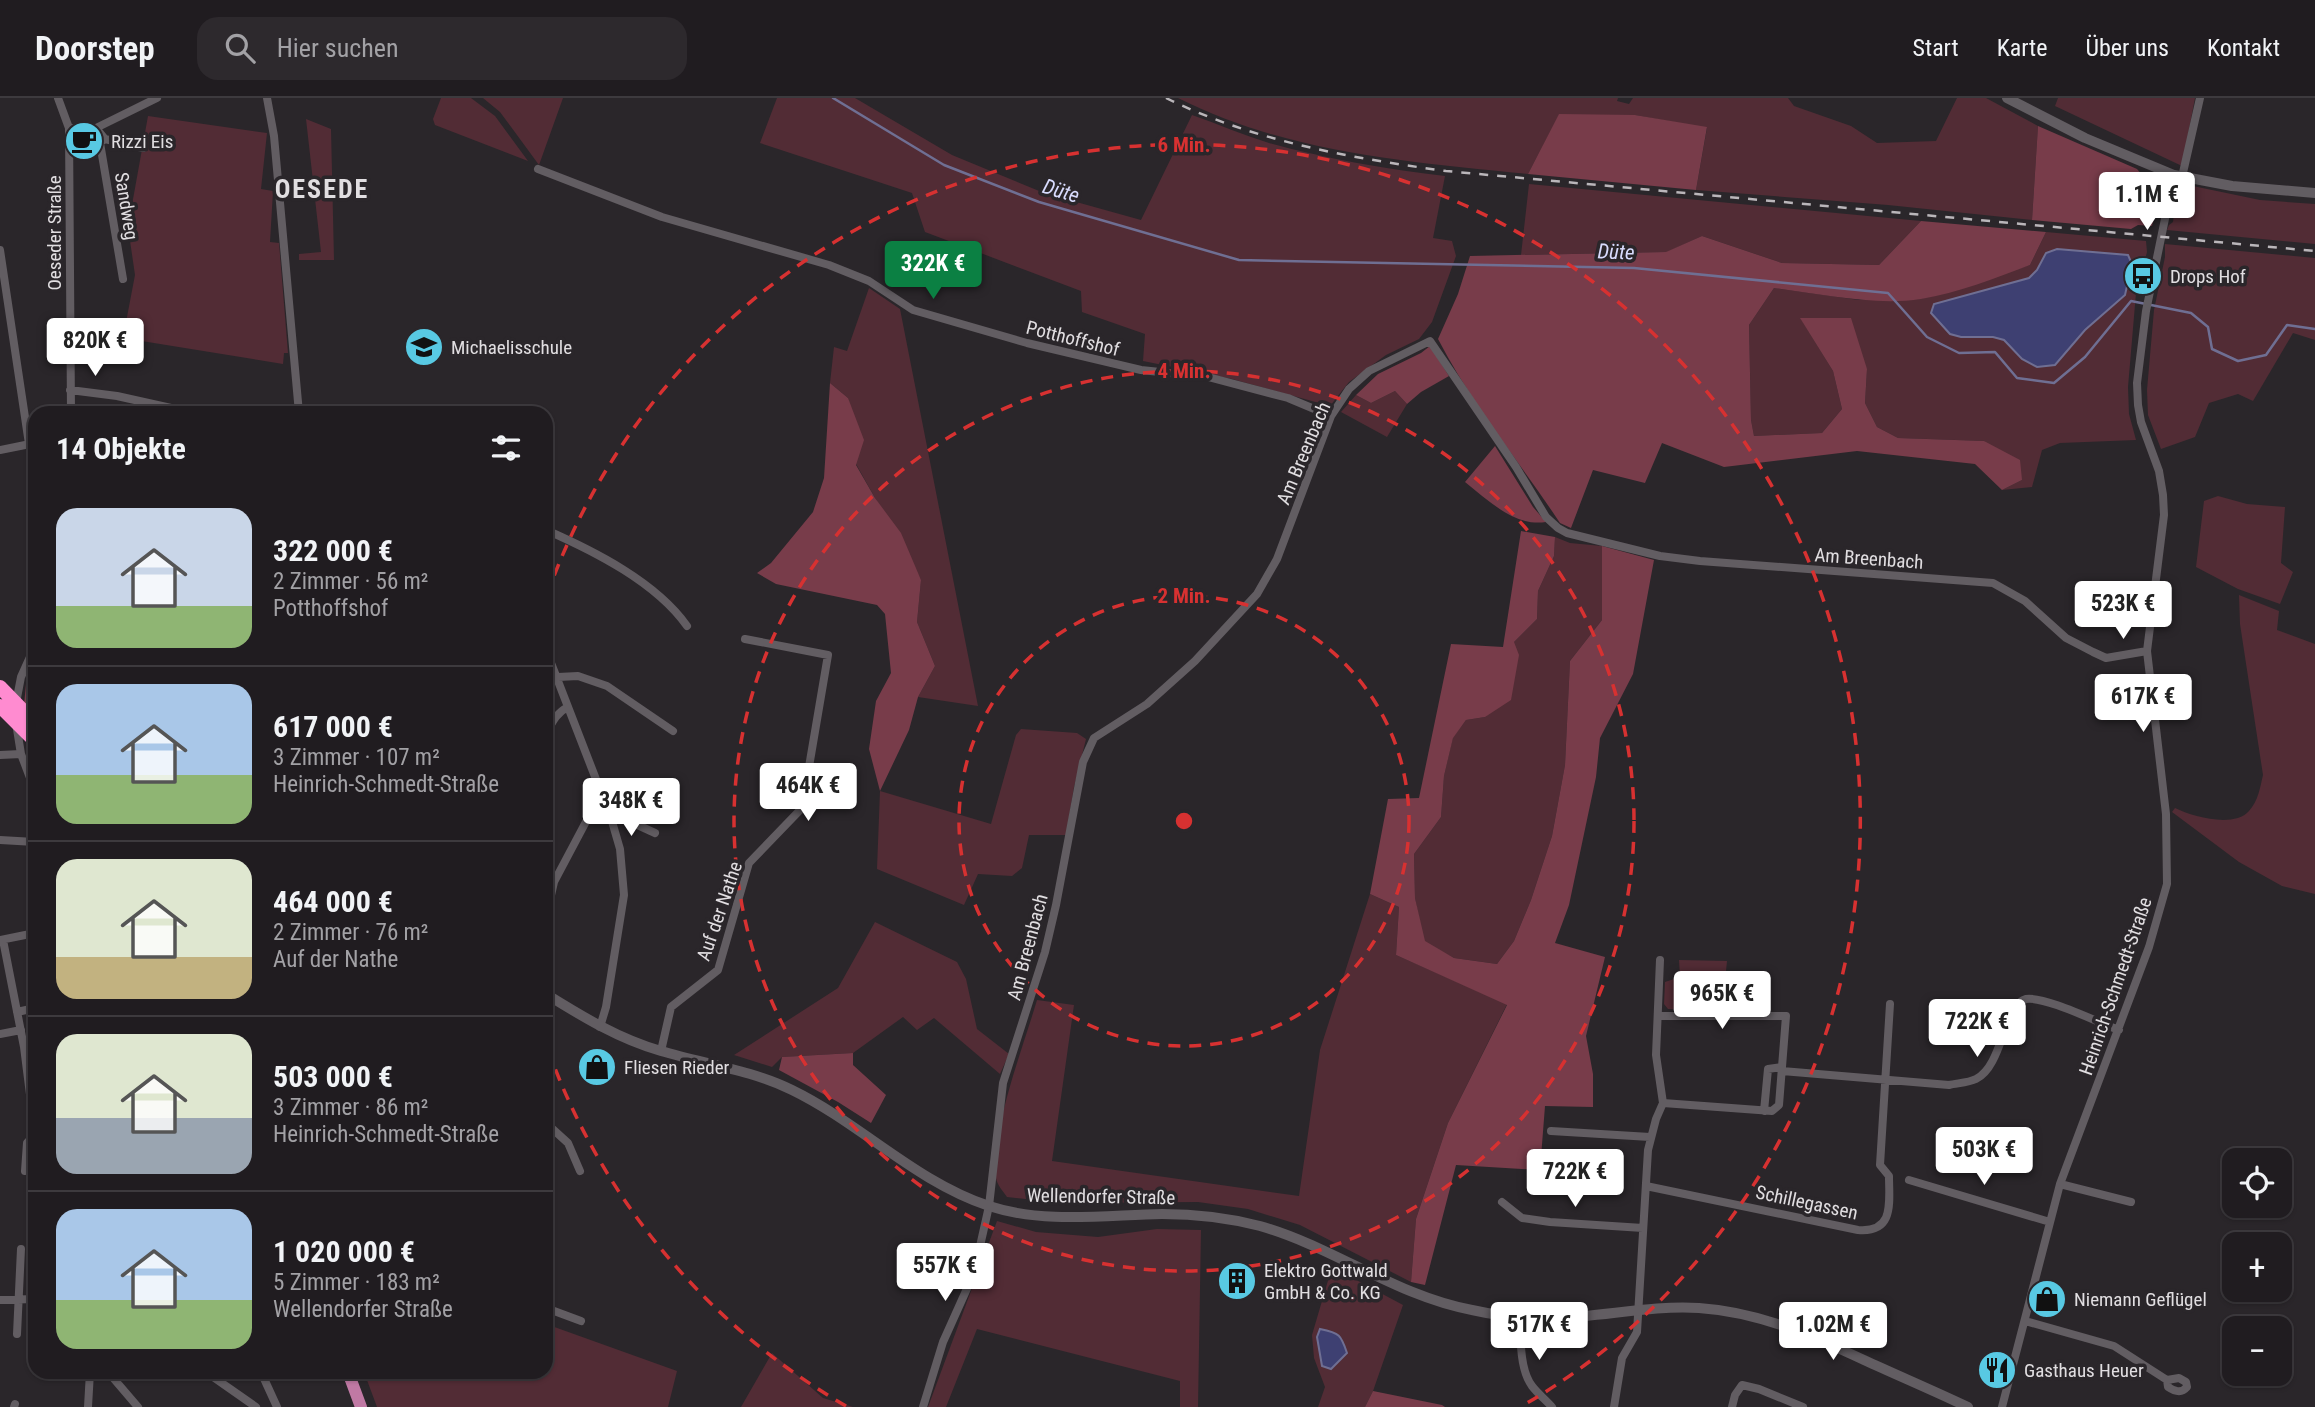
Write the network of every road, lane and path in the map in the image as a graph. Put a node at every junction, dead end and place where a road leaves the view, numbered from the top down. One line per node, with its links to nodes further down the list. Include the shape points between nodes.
1 (58, 98): 6 (street, Oeseder Straße)
2 (156, 98): 7 (street)
3 (267, 98): 18 (street)
4 (2007, 98): 11 (street, via 2085,138)
5 (2200, 98): 11 (street, Heinrich-Schmedt-Straße)
6 (69, 128): 7 (street); 15 (street, Oeseder Straße)
7 (96, 128): 8 (street)
8 (105, 139): 9 (street, Sandweg); 14 (street, Sandweg, via 100,143)
9 (143, 148)
10 (538, 169): 19 (street, Potthoffshof, via 662,217 829,265 869,281 913,310 1128,368 1208,377 1288,398)
11 (2178, 176): 12 (street); 26 (street, Heinrich-Schmedt-Straße, via 2149,295 2137,383 2141,422 2158,471 2164,515)
12 (2315, 193)
13 (0, 250): 20 (street)
14 (123, 279)
15 (70, 390): 16 (street, Oeseder Straße); 17 (street)
16 (71, 406)
17 (161, 406)
18 (298, 406)
19 (1331, 416): 26 (street, Am Breenbach, via 1349,389 1369,371 1430,341 1546,517 1567,533 1700,561 1993,583 2025,601 2066,638 2106,658); 77 (street, Am Breenbach, via 1266,583 1195,661 1147,704 1094,738 1088,750 1045,952 1003,1083)
20 (28, 419)
21 (28, 444): 22 (street)
22 (0, 450)
23 (553, 533): 24 (street, via 598,555 650,589 676,610)
24 (687, 626)
25 (745, 639): 60 (street, Auf der Nathe, via 828,654 802,808 749,863 718,970 670,1007)
26 (2147, 651): 56 (street, Heinrich-Schmedt-Straße, via 2166,814 2167,884)
27 (28, 660): 37 (street, via 17,696)
28 (553, 666): 29 (street)
29 (558, 677): 31 (street); 35 (street, via 578,676 607,686)
30 (1, 688): 33 (highway)
31 (568, 707): 34 (street); 40 (street)
32 (2, 708): 36 (highway)
33 (28, 716)
34 (553, 721)
35 (674, 731)
36 (28, 734)
37 (21, 754): 38 (street); 39 (street)
38 (0, 755)
39 (28, 772)
40 (604, 802): 41 (street); 45 (street, via 589,816)
41 (611, 818): 42 (street, via 620,817); 54 (street, via 620,849 624,895)
42 (655, 833)
43 (0, 840): 44 (street)
44 (28, 842)
45 (553, 886)
46 (28, 934): 47 (street)
47 (2, 940): 52 (street)
48 (1660, 960): 53 (street)
49 (553, 998): 54 (street, Wellendorfer Straße)
50 (1891, 1004): 63 (street)
51 (28, 1010): 52 (street)
52 (17, 1012): 55 (street)
53 (1658, 1016): 61 (street, via 1786,1016); 64 (street, via 1656,1055)
54 (600, 1027): 60 (street, Wellendorfer Straße)
55 (21, 1030): 57 (street); 59 (street)
56 (2119, 1030): 63 (street, via 2043,1000 2025,999 2017,1004 1990,1066 1976,1079 1949,1085); 73 (street, Heinrich-Schmedt-Straße)
57 (0, 1034)
58 (28, 1046): 59 (street)
59 (24, 1047): 62 (street)
60 (661, 1051): 77 (street, Wellendorfer Straße, via 792,1090 949,1188)
61 (1782, 1069): 63 (street); 65 (street, via 1779,1105); 65 (street, via 1768,1069)
62 (28, 1079)
63 (1885, 1080): 74 (street, Schillegassen, via 1880,1165 1889,1176 1888,1211 1878,1228 1869,1231)
64 (1663, 1104): 65 (street); 68 (street)
65 (1763, 1111)
66 (553, 1129): 71 (street, via 568,1143)
67 (1551, 1131): 68 (street)
68 (1650, 1137): 74 (street)
69 (28, 1142): 70 (street)
70 (26, 1171)
71 (580, 1171)
72 (1909, 1180): 78 (street)
73 (2060, 1184): 76 (street); 78 (street, Heinrich-Schmedt-Straße)
74 (1646, 1186): 79 (street)
75 (1502, 1202): 79 (street, via 1522,1218)
76 (2131, 1202)
77 (989, 1206): 86 (street, Wellendorfer Straße, via 1035,1215 1222,1218 1297,1239 1438,1301); 101 (street, Am Breenbach, via 974,1273 943,1342)
78 (2050, 1222): 88 (street, Heinrich-Schmedt-Straße)
79 (1643, 1227): 84 (street)
80 (21, 1249): 82 (street)
81 (28, 1298): 82 (street)
82 (20, 1299): 83 (street); 89 (street)
83 (0, 1300)
84 (1638, 1308): 86 (street, Wellendorfer Straße); 103 (street, via 1637,1332 1622,1359); 106 (street, Wellendorfer Straße, via 1735,1311 1772,1320)
85 (553, 1311): 87 (street)
86 (1521, 1318): 102 (street, via 1530,1384)
87 (581, 1321)
88 (2025, 1321): 95 (street, via 2114,1346); 107 (street, Heinrich-Schmedt-Straße)
89 (17, 1334)
90 (90, 1379): 96 (street)
91 (114, 1379): 97 (street)
92 (216, 1379): 98 (street)
93 (264, 1379): 99 (street)
94 (351, 1379): 100 (main road)
95 (2167, 1380)
96 (88, 1407)
97 (138, 1407)
98 (256, 1407)
99 (276, 1407)
100 (361, 1407)
101 (923, 1407)
102 (1552, 1407)
103 (1614, 1407)
104 (1732, 1407): 105 (street, via 1742,1385)
105 (1803, 1407)
106 (1968, 1407)
107 (2002, 1407)

